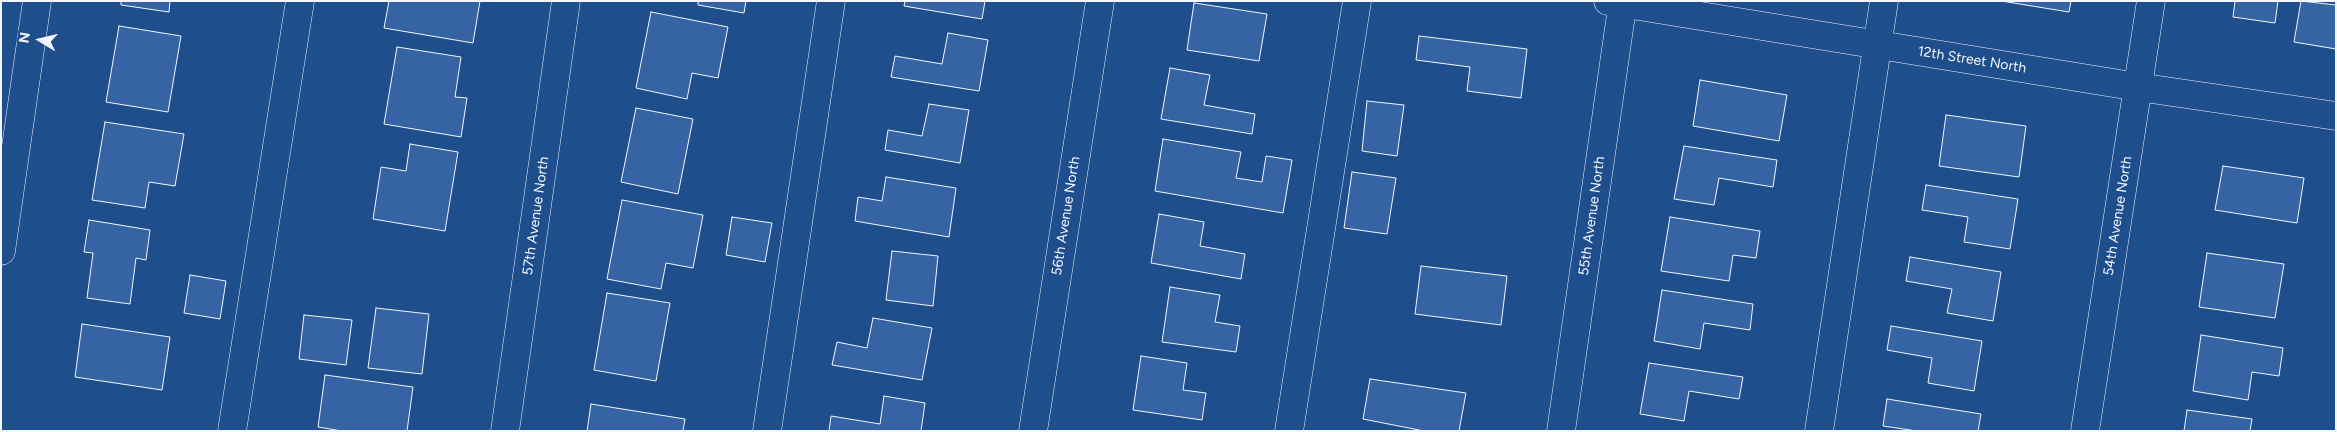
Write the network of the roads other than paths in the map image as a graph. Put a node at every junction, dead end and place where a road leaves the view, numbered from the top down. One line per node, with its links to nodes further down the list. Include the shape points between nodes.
1 (37, 1): 13 (street)
2 (300, 1): 14 (street)
3 (566, 1): 15 (street, 57th Avenue North)
4 (831, 1): 16 (street)
5 (1100, 1): 17 (street, 56th Avenue North)
6 (1357, 1): 18 (street)
7 (1884, 1): 10 (street)
8 (2151, 1): 11 (street, 54th Avenue North)
9 (1618, 2): 10 (street, 12th Street North); 19 (street, 55th Avenue North)
10 (1877, 45): 11 (street, 12th Street North); 20 (street)
11 (2138, 87): 12 (street, 12th Street North); 21 (street, 54th Avenue North)
12 (2336, 116)
13 (1, 251)
14 (232, 431)
15 (505, 431)
16 (767, 431)
17 (1033, 431)
18 (1289, 431)
19 (1561, 431)
20 (1819, 431)
21 (2085, 431)

